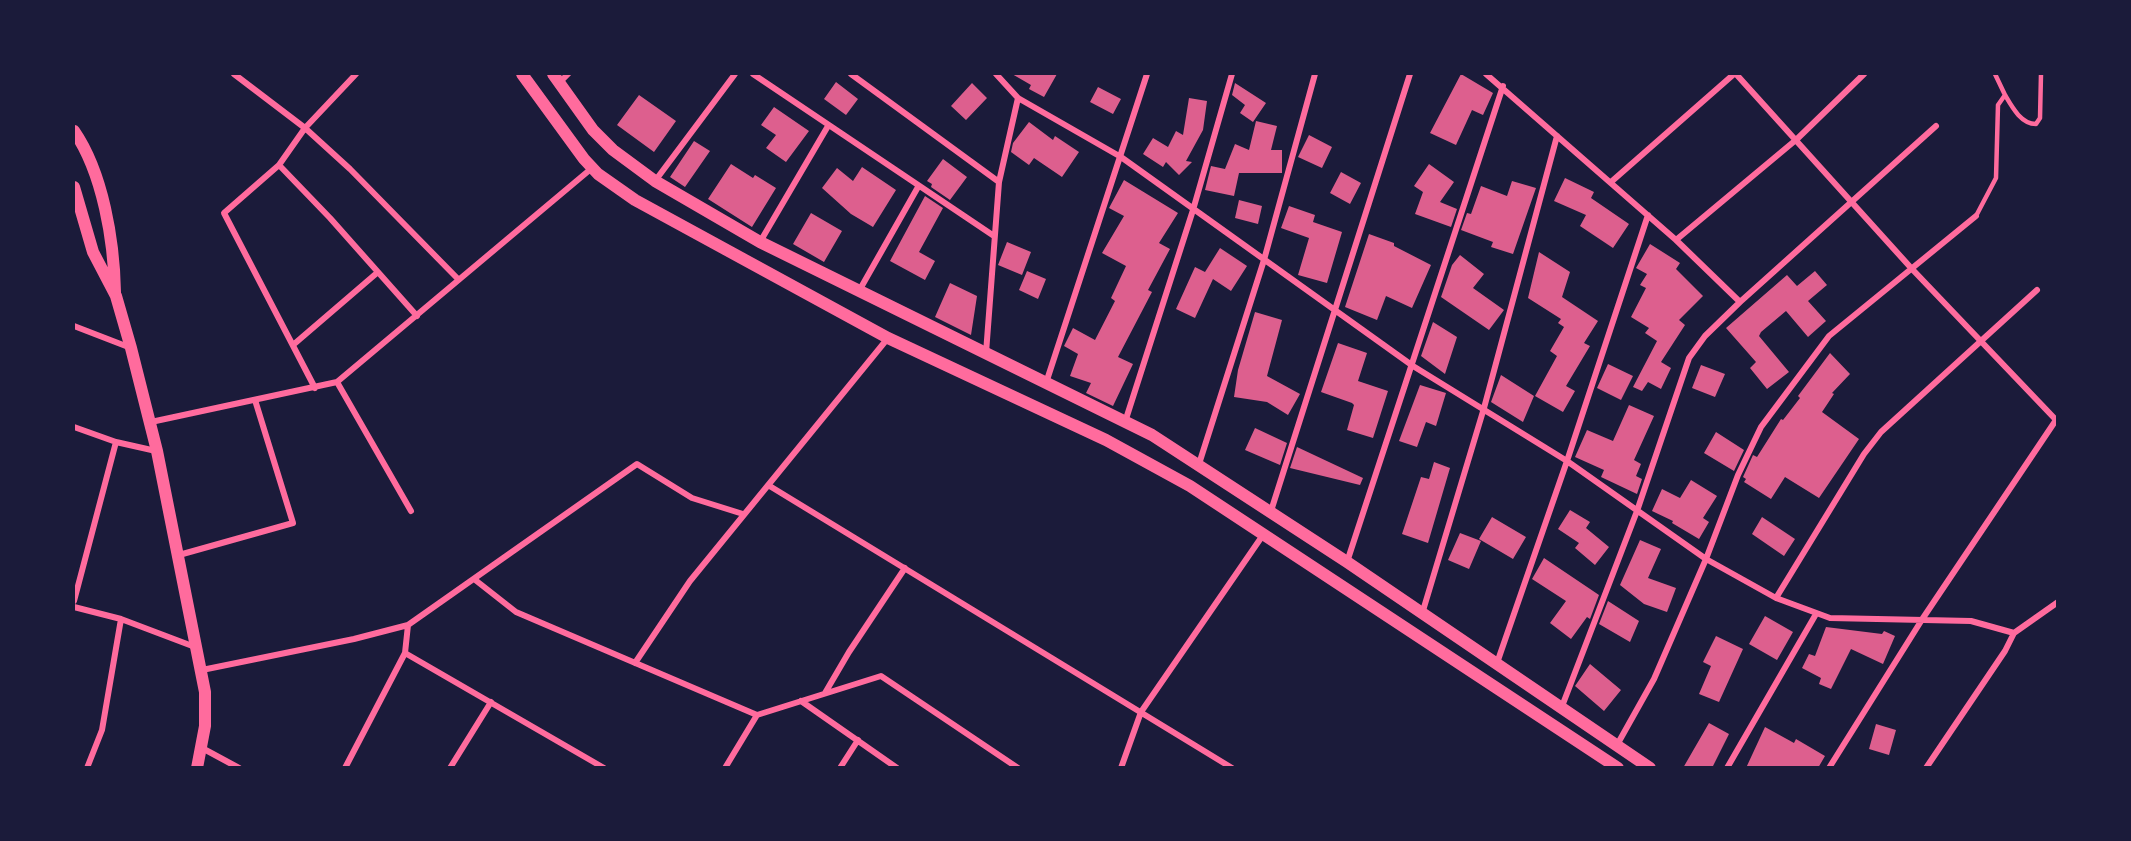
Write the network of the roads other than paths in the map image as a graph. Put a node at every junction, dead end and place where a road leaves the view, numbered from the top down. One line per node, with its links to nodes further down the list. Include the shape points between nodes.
1 (234, 74): 23 (street)
2 (356, 74): 23 (street)
3 (522, 74): 29 (main road)
4 (735, 74): 30 (street)
5 (753, 74): 21 (street)
6 (851, 74): 31 (street)
7 (996, 74): 20 (street)
8 (1147, 74): 27 (street)
9 (1232, 74): 36 (street)
10 (1315, 74): 42 (street)
11 (1410, 74): 50 (street)
12 (1486, 74): 18 (street)
13 (1735, 74): 26 (street); 32 (street)
14 (1864, 74): 26 (street)
15 (1995, 74): 19 (lane)
16 (2041, 74): 19 (lane, via 2037,124 2023,119)
17 (560, 77): 30 (main road, via 599,137)
18 (1503, 87): 25 (street); 58 (street)
19 (2005, 95): 38 (lane, via 1996,114 1996,178)
20 (1018, 98): 27 (street); 31 (street)
21 (828, 126): 34 (street); 41 (street)
22 (1936, 126): 35 (street)
23 (305, 128): 28 (street); 45 (street)
24 (74, 131): 48 (main road, via 91,166 106,217)
25 (1557, 136): 32 (street); 63 (street)
26 (1797, 139): 35 (street); 40 (street)
27 (1121, 157): 36 (street); 60 (street)
28 (279, 165): 44 (street); 55 (street, via 224,213)
29 (592, 168): 45 (street); 53 (main road, via 635,200)
30 (655, 181): 41 (main road)
31 (999, 182): 39 (street)
32 (1611, 183): 37 (street)
33 (74, 187): 48 (main road, via 93,252)
34 (918, 187): 39 (street); 47 (street)
35 (1853, 202): 43 (street); 49 (street)
36 (1193, 210): 42 (street); 66 (street)
37 (1648, 215): 40 (street); 70 (street)
38 (1976, 216): 43 (street)
39 (994, 237): 57 (street)
40 (1676, 240): 49 (street)
41 (760, 242): 47 (main road)
42 (1264, 260): 50 (street); 71 (street)
43 (1912, 269): 54 (street); 79 (street, via 1829,336 1761,427)
44 (378, 272): 51 (street); 55 (street)
45 (458, 279): 51 (street)
46 (2037, 290): 54 (street)
47 (859, 291): 57 (main road)
48 (116, 296): 56 (main road)
49 (1740, 302): 75 (street, via 1704,336 1689,358)
50 (1334, 310): 58 (street); 74 (street)
51 (417, 316): 59 (street)
52 (74, 326): 56 (street)
53 (888, 338): 72 (street); 77 (main road, via 1106,440 1190,486)
54 (1980, 342): 64 (street); 83 (street, via 1881,432)
55 (293, 345): 61 (street)
56 (131, 348): 65 (main road)
57 (986, 355): 60 (main road)
58 (1413, 366): 63 (street); 80 (street)
59 (337, 382): 61 (street); 73 (street)
60 (1046, 383): 66 (main road)
61 (315, 388): 62 (street)
62 (255, 400): 65 (street); 78 (street, via 293,523)
63 (1484, 408): 70 (street); 87 (street)
64 (2057, 421): 89 (street)
65 (151, 422): 69 (main road)
66 (1125, 423): 71 (main road)
67 (74, 427): 68 (street)
68 (116, 442): 69 (street); 84 (street)
69 (157, 451): 78 (main road)
70 (1567, 461): 75 (street); 96 (street)
71 (1199, 464): 74 (main road)
72 (768, 485): 76 (street); 81 (street)
73 (411, 511)
74 (1271, 511): 80 (main road)
75 (1638, 511): 79 (street); 101 (street)
76 (743, 514): 82 (street, via 692,498 637,464); 95 (street, via 690,581)
77 (1263, 535): 102 (street); 119 (main road)
78 (179, 555): 93 (main road)
79 (1706, 559): 83 (street); 105 (street, via 1654,679)
80 (1347, 562): 87 (main road)
81 (905, 568): 98 (street); 102 (street)
82 (474, 579): 91 (street); 95 (street, via 516,612)
83 (1776, 598): 88 (street)
84 (74, 601)
85 (2058, 602): 92 (street)
86 (74, 607): 90 (street)
87 (1422, 614): 96 (main road)
88 (1816, 615): 89 (street, via 1842,619); 121 (street)
89 (1923, 618): 92 (street, via 1971,621); 122 (street)
90 (122, 619): 93 (street); 107 (street, via 102,730)
91 (408, 625): 94 (street); 97 (street)
92 (2014, 633): 123 (street)
93 (198, 648): 97 (main road)
94 (405, 652): 100 (street); 110 (street)
95 (635, 663): 103 (street)
96 (1497, 663): 101 (main road)
97 (202, 670): 106 (main road)
98 (825, 694): 99 (street); 116 (street, via 880,676)
99 (801, 701): 103 (street); 104 (street)
100 (491, 702): 111 (street); 112 (street)
101 (1561, 709): 105 (main road)
102 (1141, 712): 117 (street); 118 (street)
103 (757, 716): 113 (street)
104 (858, 740): 114 (street); 115 (street)
105 (1617, 747): 120 (main road)
106 (202, 748): 108 (main road); 109 (street)
107 (87, 768)
108 (197, 768)
109 (239, 768)
110 (345, 768)
111 (450, 768)
112 (604, 768)
113 (725, 768)
114 (840, 768)
115 (897, 768)
116 (1018, 768)
117 (1121, 768)
118 (1232, 768)
119 (1618, 768)
120 (1650, 768)
121 (1727, 768)
122 (1830, 768)
123 (1926, 768)

